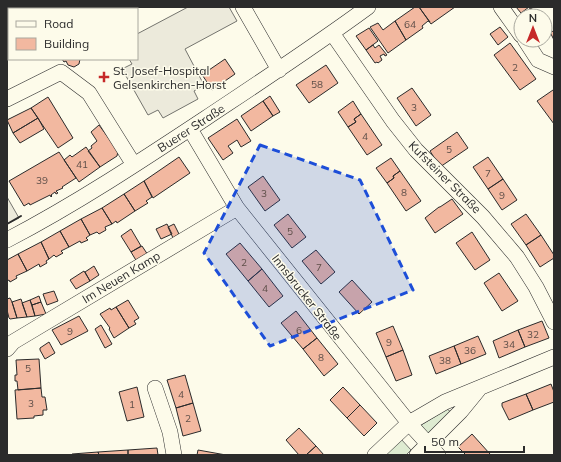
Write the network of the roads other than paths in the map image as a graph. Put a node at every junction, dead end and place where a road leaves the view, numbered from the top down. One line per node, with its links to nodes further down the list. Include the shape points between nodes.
1 (244, 7): 8 (street)
2 (368, 7): 5 (street, Buerer Straße)
3 (501, 7): 4 (street)
4 (513, 24)
5 (332, 33): 8 (street, Buerer Straße); 14 (street, Kufsteiner Straße, via 416,150 484,217 517,257)
6 (530, 48): 7 (street, via 538,60)
7 (554, 67)
8 (279, 70): 10 (street, Buerer Straße)
9 (7, 99): 11 (street, via 61,72 89,93)
10 (190, 129): 11 (street, Buerer Straße); 12 (street, Innsbrucker Straße)
11 (134, 165): 13 (street, Buerer Straße, via 40,223)
12 (237, 208): 15 (street, Im Neuen Kamp, via 13,342); 19 (street, Innsbrucker Straße)
13 (7, 240)
14 (554, 322)
15 (7, 349)
16 (554, 357): 18 (street)
17 (155, 388): 21 (street, via 170,432)
18 (479, 388): 19 (street, via 445,402); 20 (street)
19 (409, 423): 20 (street, Innsbrucker Straße); 22 (street)
20 (433, 450): 23 (street)
21 (174, 455)
22 (374, 455)
23 (417, 455)

